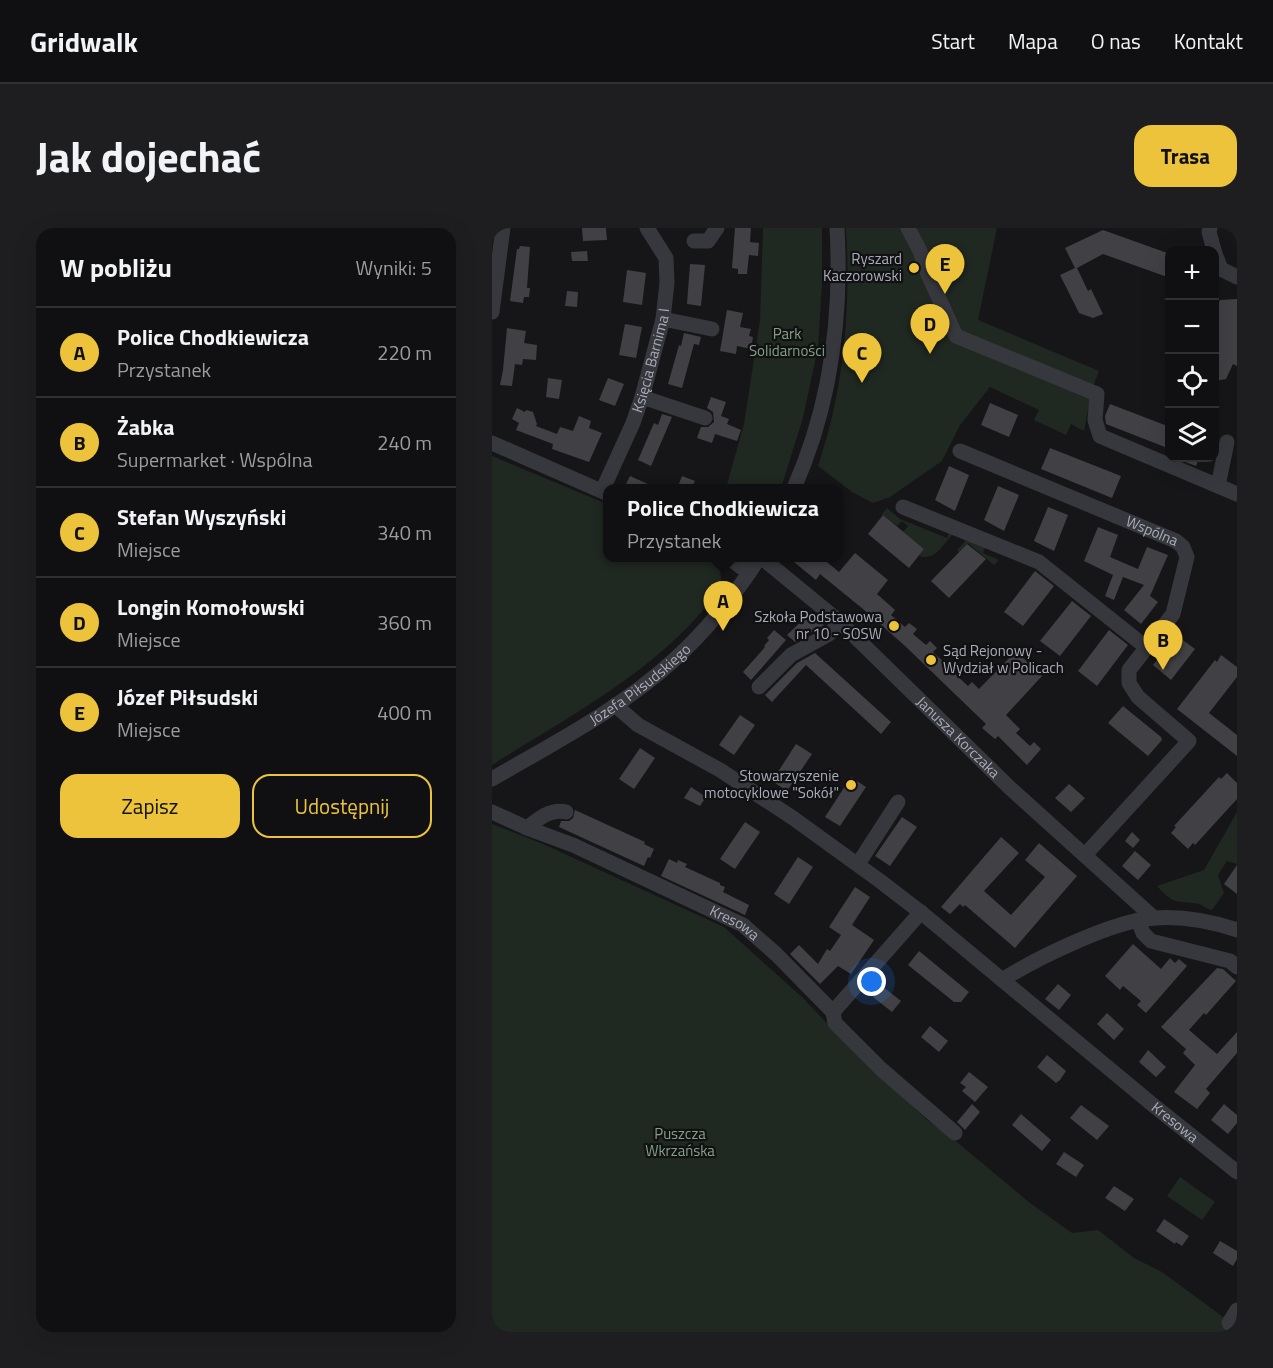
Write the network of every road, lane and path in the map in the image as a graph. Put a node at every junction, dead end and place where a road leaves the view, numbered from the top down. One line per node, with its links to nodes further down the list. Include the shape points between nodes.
1 (503, 228): 11 (street)
2 (647, 228): 12 (street, Księcia Barnima I, via 666,258)
3 (717, 228): 7 (street, via 708,241)
4 (837, 228): 20 (street, via 834,346 816,428)
5 (908, 228): 21 (street, via 956,336 1097,394 1095,420 1100,436)
6 (1210, 228): 8 (street)
7 (694, 241)
8 (1213, 246)
9 (1219, 264): 10 (street)
10 (1237, 277)
11 (492, 312)
12 (663, 319): 13 (street); 14 (street, Księcia Barnima I)
13 (712, 329)
14 (642, 397): 15 (street); 19 (street, Księcia Barnima I)
15 (705, 418)
16 (1227, 442): 21 (street)
17 (492, 443): 22 (street)
18 (960, 451): 30 (street, Wspólna, via 1176,541 1183,548 1187,557 1173,614)
19 (608, 484)
20 (796, 484)
21 (1218, 486): 23 (street)
22 (603, 491)
23 (1237, 494)
24 (903, 507): 30 (street, via 1039,562)
25 (734, 562): 28 (street)
26 (757, 562): 28 (street, Józefa Piłsudskiego)
27 (765, 562): 29 (street, Janusza Korczaka)
28 (749, 573): 32 (street, Józefa Piłsudskiego, via 687,648)
29 (840, 622): 31 (street, via 828,634 791,655); 38 (street, Janusza Korczaka, via 1010,788)
30 (1147, 648): 38 (street, Wspólna, via 1130,670 1129,683 1138,697 1189,741)
31 (759, 687)
32 (615, 705): 33 (street, Józefa Piłsudskiego); 39 (street, Kresowa, via 638,725 720,770)
33 (492, 779)
34 (898, 802): 39 (street)
35 (492, 812): 37 (street, Kresowa)
36 (566, 812): 37 (street, via 553,811)
37 (527, 828): 46 (street, Kresowa, via 573,845 743,925)
38 (1085, 855): 41 (street, Janusza Korczaka)
39 (858, 864): 40 (street, Kresowa)
40 (921, 912): 45 (street, Kresowa); 46 (street)
41 (1154, 918): 42 (street); 43 (street, via 1196,919)
42 (1138, 920): 44 (street, via 1151,941 1230,961); 45 (street, via 1080,941)
43 (1237, 930)
44 (1237, 967)
45 (1002, 980): 48 (street, Kresowa)
46 (832, 1012): 47 (street, Kresowa, via 835,1023 881,1069)
47 (955, 1133)
48 (1237, 1172)

